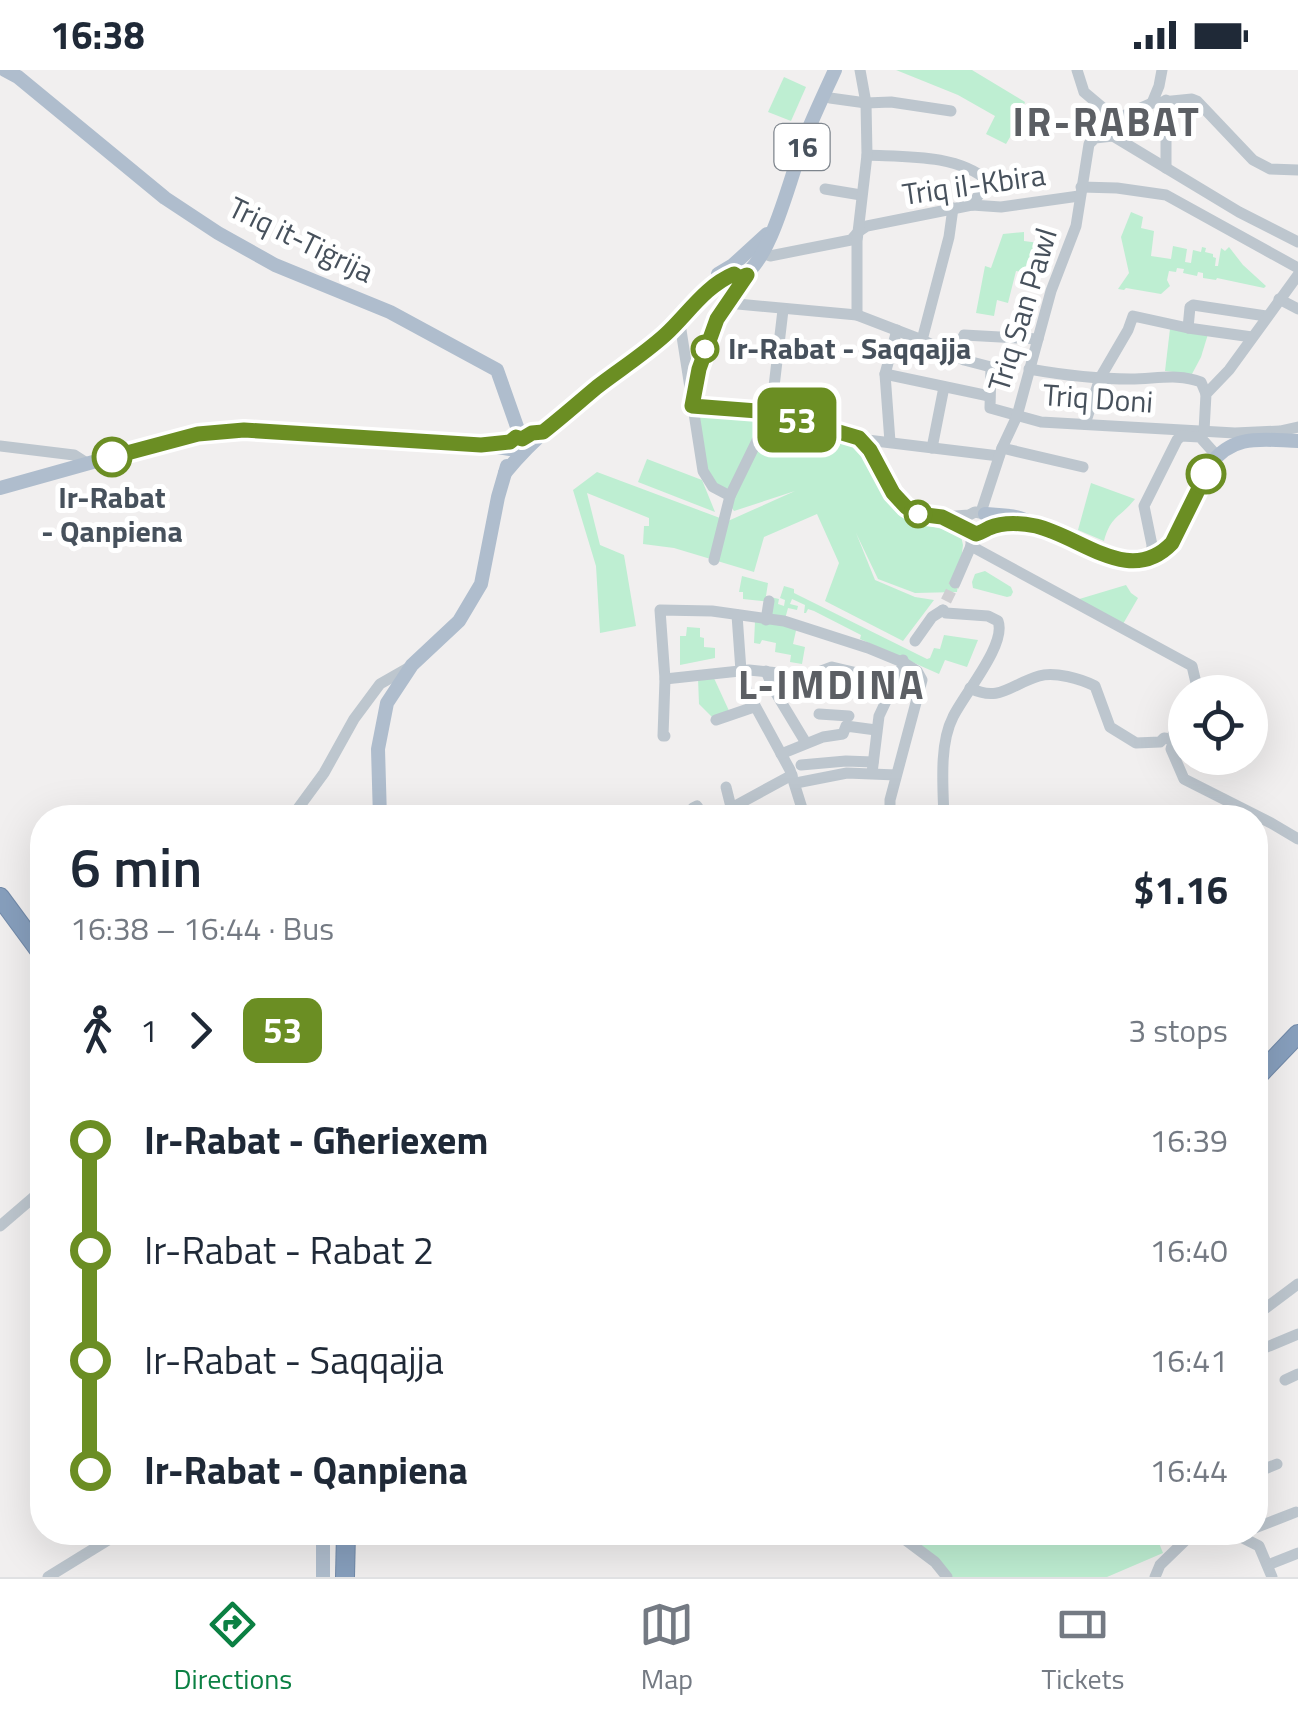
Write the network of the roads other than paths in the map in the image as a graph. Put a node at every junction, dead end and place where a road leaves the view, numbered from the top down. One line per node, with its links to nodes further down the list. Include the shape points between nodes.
1 (5, 70): 57 (main road, Triq it-Tiġrija, via 218,233 497,370)
2 (835, 70): 21 (main road, 16)
3 (860, 70): 8 (street)
4 (1078, 70): 11 (street, via 1084,92)
5 (1162, 70): 9 (street)
6 (830, 98): 8 (street)
7 (1166, 100): 9 (street); 14 (street); 15 (street, via 1192,98 1254,160)
8 (866, 103): 10 (street); 13 (street)
9 (1152, 103): 11 (street)
10 (951, 111)
11 (1116, 119): 12 (street)
12 (1113, 136): 14 (street); 17 (street, Triq San Pawl, via 1090,141)
13 (866, 155): 18 (street); 19 (street, via 966,165 988,181)
14 (1166, 168): 23 (street)
15 (1298, 170)
16 (825, 189): 18 (street)
17 (1080, 192): 19 (street, Triq il-Kbira); 26 (street, Triq il-Kbira, via 1166,194); 37 (street, Triq San Pawl, via 1076,226)
18 (861, 195): 22 (street)
19 (972, 206): 20 (street, Triq il-Kbira)
20 (953, 208): 22 (street, Triq il-Kbira); 38 (street)
21 (775, 226): 24 (main road, 16); 25 (main road, 16)
22 (858, 232): 24 (street, Triq il-Kbira, via 851,240); 31 (street)
23 (1298, 242)
24 (763, 253): 25 (main road, 16)
25 (741, 267): 28 (street); 33 (main road, 16); 39 (main road, 16, via 719,273 684,302)
26 (1298, 272): 27 (street)
27 (1279, 299): 29 (street); 32 (street)
28 (727, 304): 30 (street); 47 (street, via 704,351)
29 (1298, 309)
30 (783, 310): 31 (street); 48 (street)
31 (857, 315): 35 (street)
32 (1266, 316): 34 (street, via 1193,305); 36 (street)
33 (676, 324): 39 (main road, 16); 47 (street)
34 (1188, 328): 36 (street); 43 (street, via 1132,316)
35 (897, 330): 38 (street); 42 (street)
36 (1252, 337): 45 (street)
37 (1038, 339): 40 (street, via 964,335); 41 (street, Triq San Pawl)
38 (922, 340): 40 (street)
39 (649, 346): 57 (main road, 16, via 543,432)
40 (955, 356): 46 (street, via 991,368)
41 (1029, 370): 43 (street); 49 (street, Triq San Pawl)
42 (885, 374): 44 (street, Triq Doni); 56 (street)
43 (1100, 378): 45 (street, via 1187,376 1201,382); 50 (street)
44 (944, 386): 46 (street, Triq Doni); 59 (street)
45 (1206, 394): 52 (street)
46 (990, 402): 49 (street, Triq Doni)
47 (692, 406): 48 (street); 65 (street, via 703,470)
48 (771, 412): 53 (street); 65 (street)
49 (1016, 416): 50 (street, Triq Doni); 60 (street, Triq San Pawl)
50 (1085, 424): 52 (street, Triq Doni)
51 (1298, 427): 54 (street, Triq Doni)
52 (1204, 432): 54 (street, Triq Doni)
53 (859, 438): 56 (street); 66 (street, via 902,504)
54 (1236, 438): 55 (main road); 61 (main road)
55 (1298, 441)
56 (890, 442): 59 (street)
57 (517, 445): 62 (main road, via 244,430 198,434); 75 (main road, via 498,496 481,584 458,621)
58 (0, 446): 62 (street, via 74,455)
59 (932, 448): 60 (street)
60 (1000, 452): 63 (street); 66 (street, Triq San Pawl)
61 (1217, 456): 68 (main road, via 1177,537); 68 (street, via 1200,437 1177,440 1144,506 1152,545)
62 (88, 464): 64 (main road)
63 (1083, 467)
64 (0, 488)
65 (728, 508): 67 (street)
66 (977, 527): 68 (main road, via 1034,526 1117,560); 69 (street, Triq San Pawl); 78 (street, via 1192,666)
67 (714, 560)
68 (1145, 560)
69 (955, 582)
70 (769, 601): 72 (street)
71 (737, 615): 72 (street); 76 (street); 79 (street, via 660,610)
72 (766, 620): 74 (street)
73 (914, 641): 81 (street, via 945,606 946,613 988,616 1000,624)
74 (903, 661): 80 (street); 93 (street, via 922,680)
75 (412, 666): 95 (street, via 380,684); 96 (main road, via 387,704 378,749)
76 (741, 671): 77 (street); 79 (street); 82 (street)
77 (766, 671): 80 (street, via 808,676 832,667); 88 (street)
78 (1195, 675)
79 (665, 679): 87 (street)
80 (893, 686): 86 (street)
81 (970, 688): 89 (street, via 1002,694 1048,674 1085,681 1094,686 1110,727 1136,743); 101 (street, via 951,720)
82 (754, 707): 85 (street); 90 (street)
83 (819, 714): 84 (street)
84 (850, 715): 86 (street); 88 (street, via 843,734)
85 (716, 720)
86 (876, 730): 91 (street)
87 (665, 736)
88 (806, 743): 90 (street)
89 (1167, 743): 102 (street, via 1184,779)
90 (781, 754): 92 (street)
91 (873, 768): 92 (street); 92 (street, via 846,761); 93 (street)
92 (794, 771): 98 (street); 99 (street)
93 (896, 775): 100 (street)
94 (726, 787): 97 (street)
95 (301, 805)
96 (380, 805)
97 (730, 805)
98 (734, 805)
99 (802, 805)
100 (890, 805)
101 (944, 805)
102 (1235, 805)
103 (1268, 821): 104 (street)
104 (1298, 839)
105 (0, 897): 107 (highway)
106 (0, 914): 108 (highway)
107 (30, 938)
108 (30, 954)
109 (1298, 1034): 111 (highway)
110 (1298, 1045): 112 (highway)
111 (1268, 1065)
112 (1268, 1076)
113 (30, 1200): 114 (street)
114 (0, 1226)
115 (1298, 1284): 116 (street)
116 (1268, 1306)
117 (1298, 1334): 118 (street)
118 (1268, 1347)
119 (1298, 1374): 120 (street)
120 (1285, 1380)
121 (1276, 1464): 122 (street)
122 (1268, 1467)
123 (1296, 1512): 124 (street)
124 (1268, 1523)
125 (100, 1545): 134 (street)
126 (323, 1545): 135 (main road)
127 (338, 1545): 136 (main road)
128 (345, 1545): 136 (highway)
129 (912, 1545): 137 (street)
130 (1181, 1545): 138 (street)
131 (1256, 1545): 133 (street)
132 (1298, 1553): 133 (street)
133 (1270, 1571)
134 (48, 1577)
135 (323, 1577)
136 (342, 1577)
137 (947, 1577)
138 (1155, 1577)

